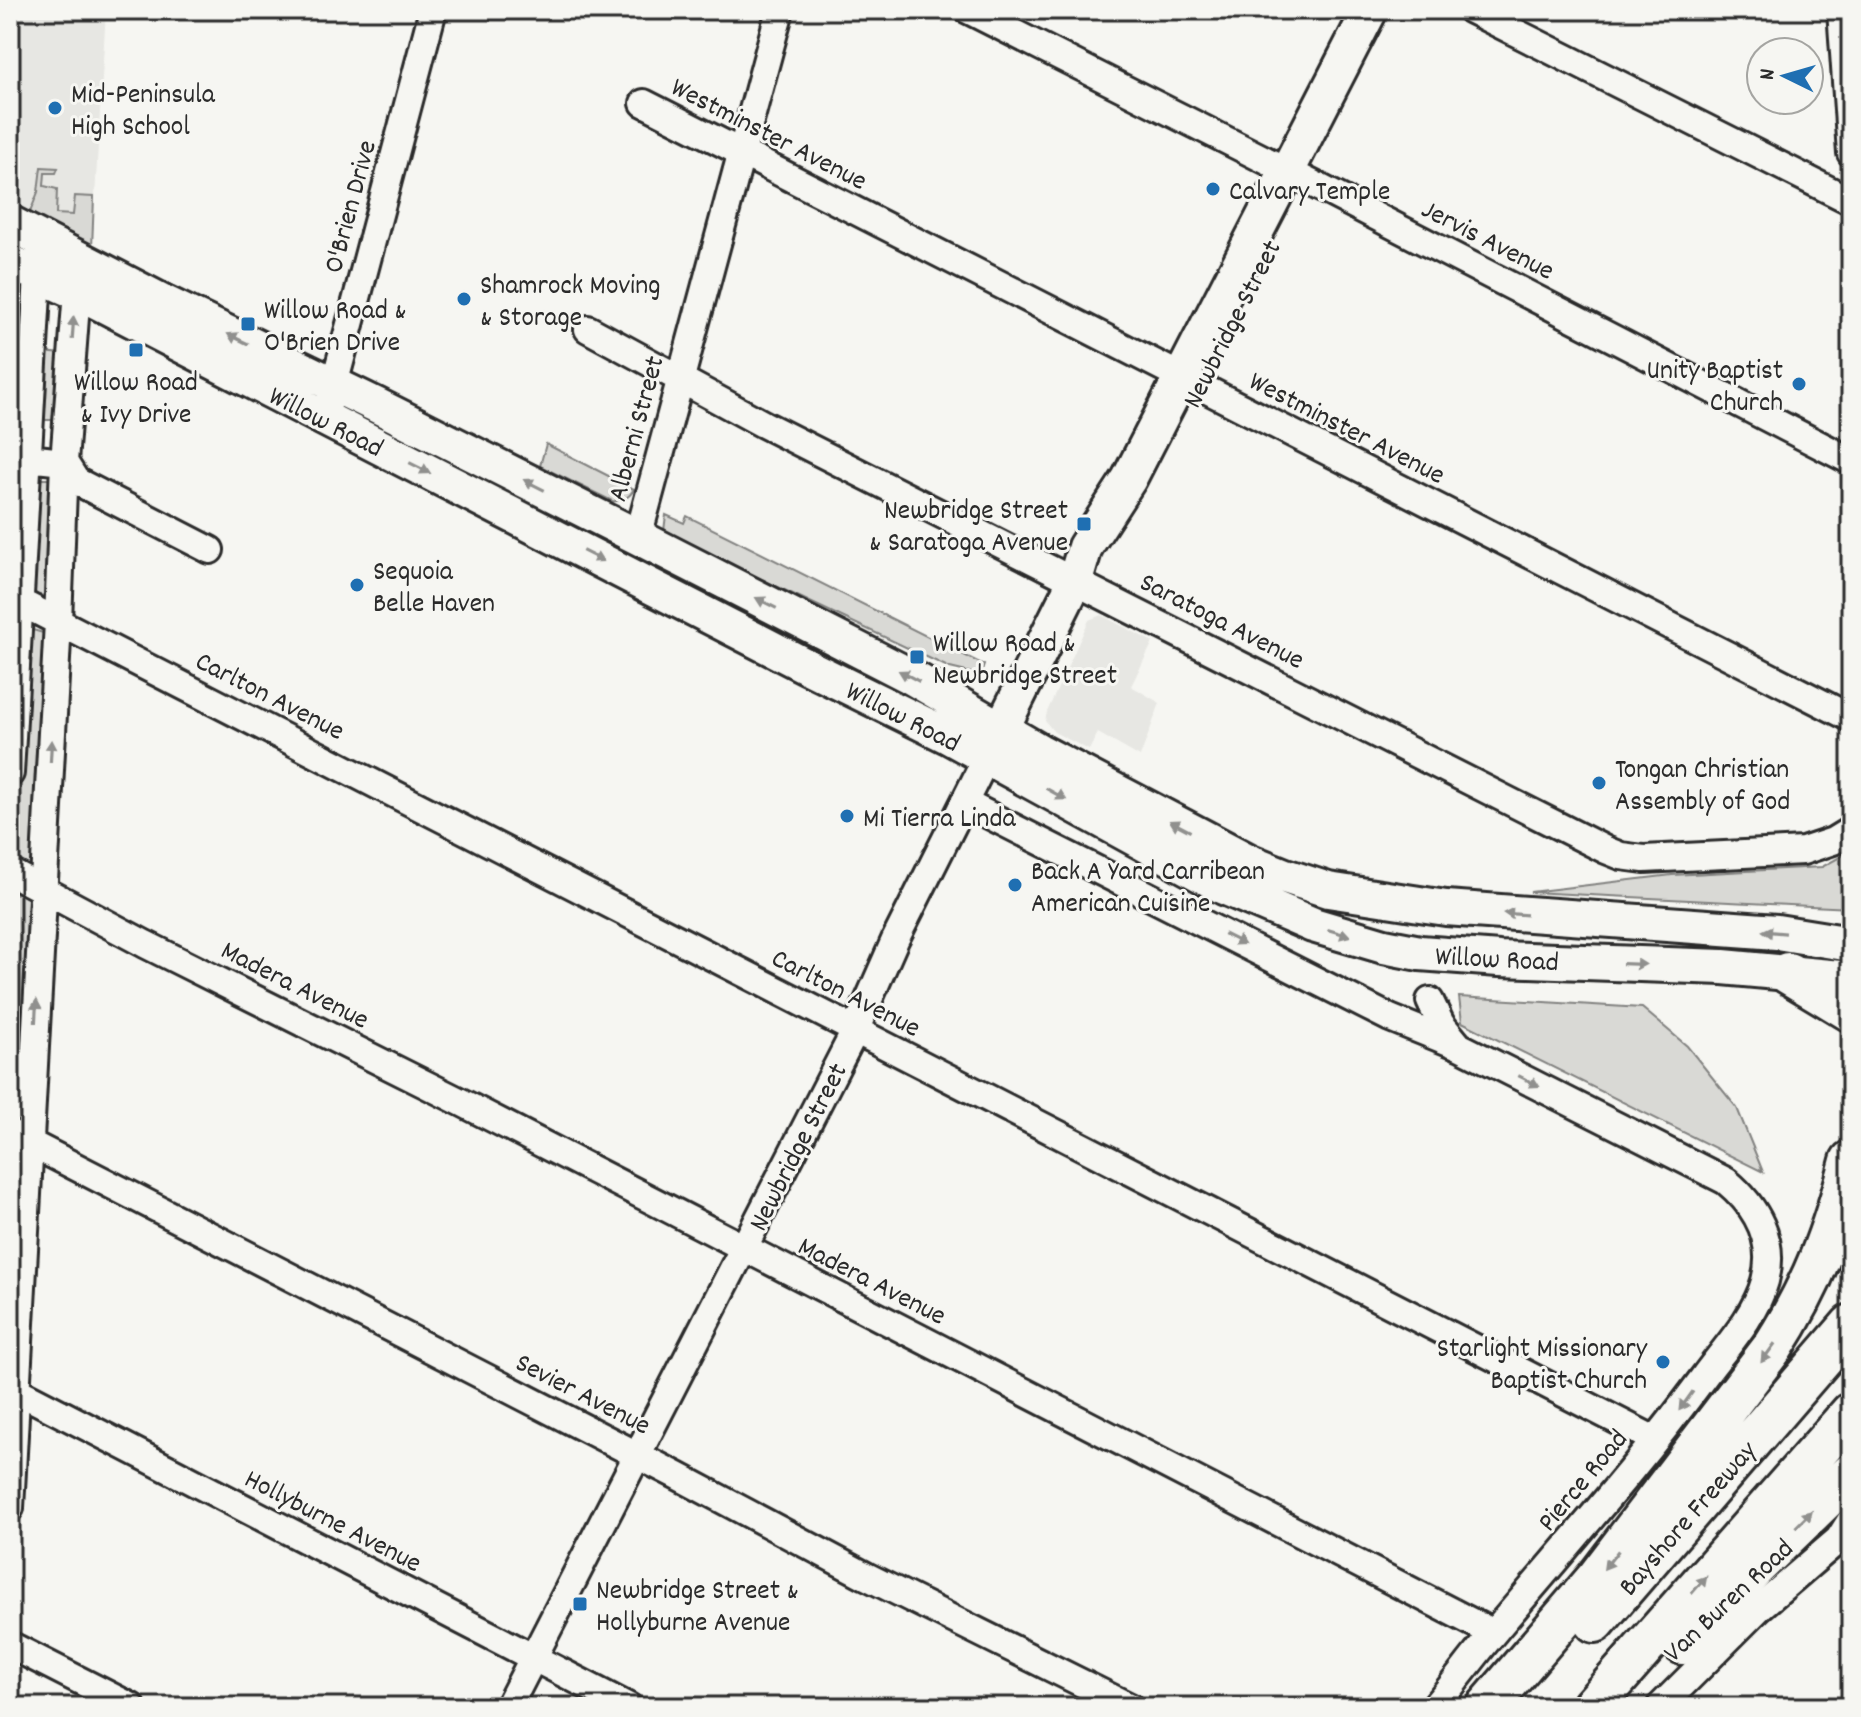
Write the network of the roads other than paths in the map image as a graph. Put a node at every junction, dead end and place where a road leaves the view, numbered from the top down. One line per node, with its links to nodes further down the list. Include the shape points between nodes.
1 (433, 10): 22 (street, O'Brien Drive)
2 (780, 10): 11 (street, Alberni Street)
3 (968, 10): 12 (street, Jervis Avenue)
4 (1370, 10): 12 (main road, Newbridge Street)
5 (1390, 10): 12 (main road, Newbridge Street)
6 (1471, 10): 13 (street)
7 (1841, 10): 8 (street)
8 (1848, 72): 10 (street)
9 (644, 103): 11 (street, Westminster Avenue)
10 (1851, 153)
11 (742, 154): 20 (street, Alberni Street); 21 (street, Westminster Avenue)
12 (1295, 175): 21 (main road, Newbridge Street); 25 (street, Jervis Avenue)
13 (1851, 201)
14 (10, 223): 15 (main road, Willow Road)
15 (40, 239): 16 (main road, Willow Road); 17 (street)
16 (80, 258): 18 (street); 22 (main road, Willow Road, one-way to 16)
17 (24, 269): 18 (main road, Willow Road); 24 (street)
18 (76, 292): 23 (main road, Willow Road); 26 (street, one-way to 18)
19 (588, 329): 20 (street, Saratoga Avenue)
20 (679, 379): 27 (street, Alberni Street); 29 (street, Saratoga Avenue)
21 (1189, 382): 29 (main road, Newbridge Street, via 1085,547); 32 (street, Westminster Avenue)
22 (334, 385): 23 (street, O'Brien Drive); 27 (main road, Willow Road, one-way to 22)
23 (326, 419): 33 (main road, Willow Road, one-way to 33)
24 (19, 453): 26 (street); 30 (street)
25 (1851, 461)
26 (64, 462): 28 (street, via 76,481); 31 (street)
27 (638, 537): 33 (main road, Willow Road, one-way to 27, via 908,675)
28 (210, 550)
29 (1075, 581): 33 (main road, Newbridge Street); 36 (street, Saratoga Avenue, via 1621,856 1803,851)
30 (15, 600): 31 (street, Carlton Avenue); 34 (street)
31 (58, 622): 38 (street, one-way to 31); 44 (street, Carlton Avenue)
32 (1851, 718)
33 (994, 743): 35 (street, Newbridge Street); 39 (main road, Willow Road, one-way to 33, via 1777,932 1446,908 1328,890 1248,861 1039,751); 40 (main road, Willow Road, one-way to 40, via 1224,887 1354,938 1463,957)
34 (10, 773)
35 (965, 803): 44 (street, Newbridge Street); 45 (street, one-way to 45, via 1390,1018)
36 (1851, 830)
37 (10, 872): 38 (street, Madera Avenue)
38 (43, 889): 46 (street, one-way to 38); 48 (street, Madera Avenue)
39 (1851, 944)
40 (1788, 973): 41 (main road, Willow Road); 43 (highway)
41 (1851, 979)
42 (1430, 1001): 45 (street)
43 (1851, 1011)
44 (855, 1031): 48 (street, Newbridge Street); 52 (street, Carlton Avenue)
45 (1459, 1046): 52 (street, Pierce Road, one-way to 52, via 1726,1181 1749,1202 1768,1250 1764,1284 1748,1316)
46 (19, 1138): 50 (street); 53 (street, Sevier Avenue)
47 (1851, 1161): 65 (highway, one-way to 65, via 1835,1224 1815,1272 1773,1347 1604,1570)
48 (744, 1249): 53 (street, Newbridge Street); 57 (street, Madera Avenue)
49 (1851, 1325): 66 (highway, Bayshore Freeway)
50 (13, 1389): 55 (street); 59 (street, Hollyburne Avenue)
51 (1851, 1413): 67 (highway, Bayshore Freeway, one-way to 51)
52 (1655, 1440): 57 (street, Pierce Road)
53 (637, 1455): 59 (street, Newbridge Street); 63 (street, Sevier Avenue)
54 (1851, 1474): 68 (highway, one-way to 54, via 1655,1673)
55 (10, 1508)
56 (1847, 1531): 69 (street, Van Buren Road, via 1760,1607)
57 (1493, 1633): 64 (street, Pierce Road)
58 (10, 1645): 60 (street)
59 (533, 1658): 61 (street, Newbridge Street); 62 (street, Hollyburne Avenue)
60 (132, 1707)
61 (508, 1707)
62 (629, 1707)
63 (1130, 1707)
64 (1434, 1707)
65 (1487, 1707)
66 (1520, 1707)
67 (1592, 1707)
68 (1606, 1707)
69 (1660, 1707)

